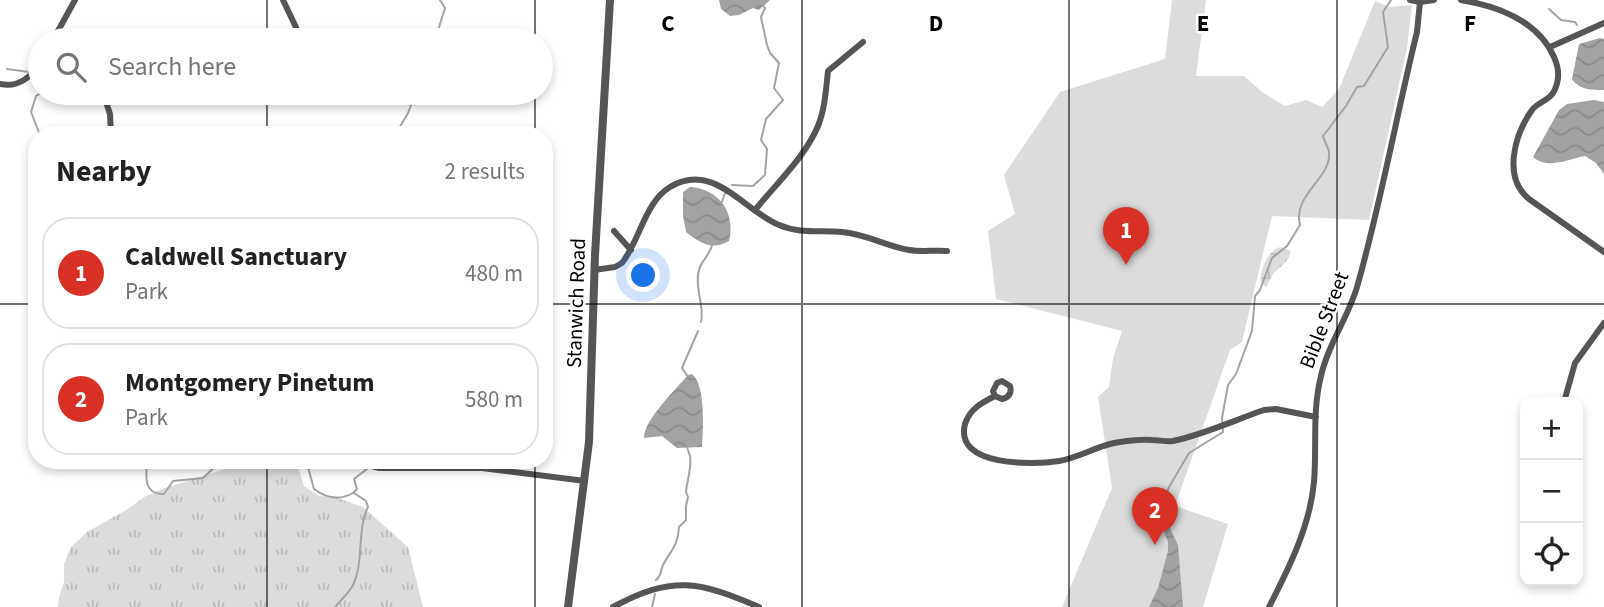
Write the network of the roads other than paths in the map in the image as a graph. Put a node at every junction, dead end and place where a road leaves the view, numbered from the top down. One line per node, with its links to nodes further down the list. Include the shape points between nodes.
1 (75, 0): 9 (street)
2 (282, 0): 10 (street)
3 (610, 0): 22 (street, Stanwich Road)
4 (1410, 0): 7 (street)
5 (1434, 0): 7 (street)
6 (1461, 0): 12 (street, via 1516,18 1544,37)
7 (1420, 2): 26 (street, Bible Street, via 1377,213 1353,300 1323,366)
8 (1604, 23): 12 (street)
9 (61, 28)
10 (296, 28)
11 (863, 42): 17 (street, via 828,71 818,126)
12 (1550, 47): 21 (street, via 1559,72 1553,94 1533,108 1515,144 1518,188)
13 (28, 78): 14 (street, via 15,85)
14 (0, 84)
15 (107, 105): 16 (street)
16 (111, 126)
17 (755, 210): 19 (street, via 719,184 679,182 656,201); 20 (street, via 793,230 841,232 910,250)
18 (614, 231): 19 (street)
19 (631, 250): 22 (street, via 615,267)
20 (947, 251)
21 (1604, 252)
22 (594, 270): 28 (street, Stanwich Road)
23 (1604, 323): 25 (street, via 1575,363)
24 (995, 396): 26 (street, via 970,414 964,430 969,447 991,459 1060,461 1113,443 1173,441 1264,410)
25 (1565, 397)
26 (1316, 417): 32 (street, Bible Street, via 1309,511)
27 (490, 469): 28 (street)
28 (585, 481): 29 (street, Stanwich Road)
29 (568, 607)
30 (613, 607): 31 (street, via 662,586 689,584)
31 (759, 607)
32 (1269, 607)

